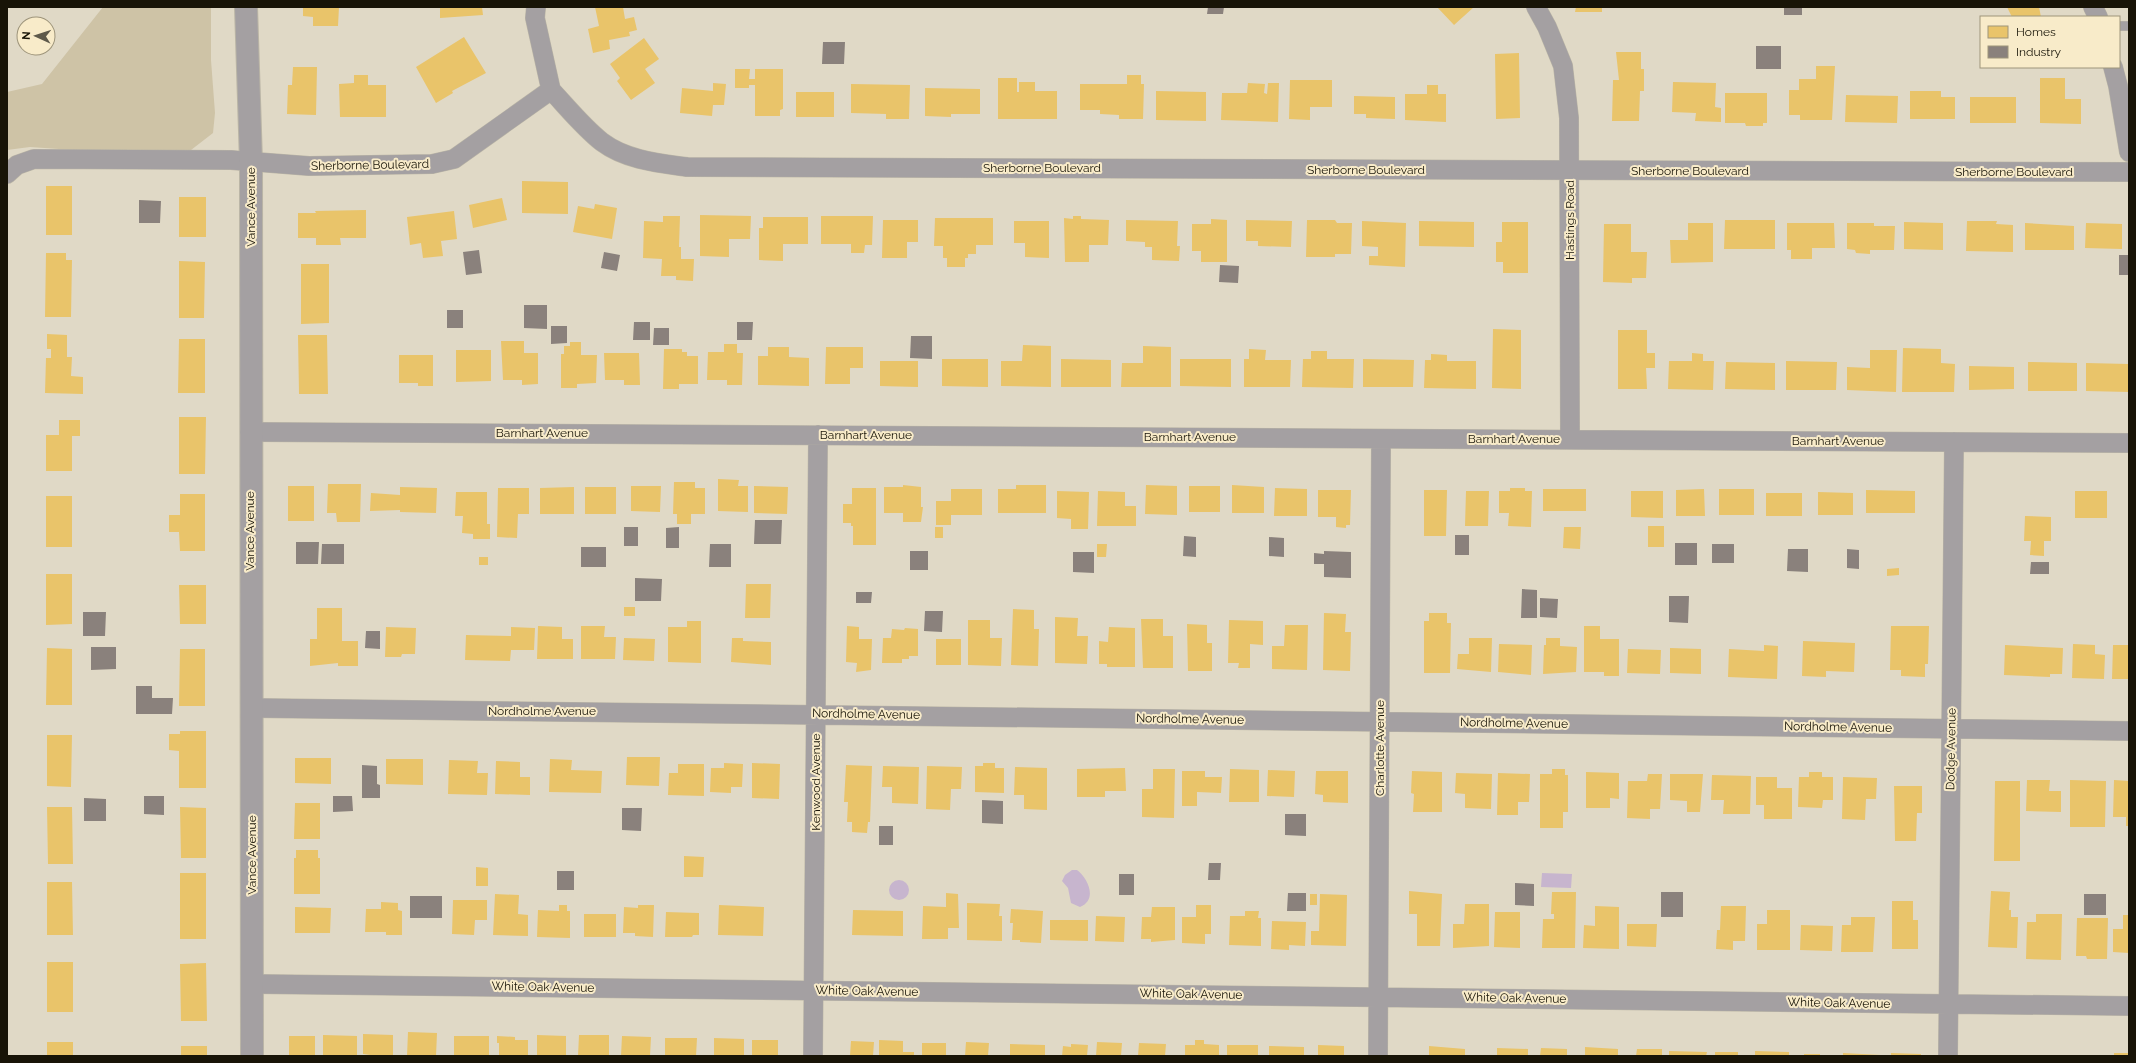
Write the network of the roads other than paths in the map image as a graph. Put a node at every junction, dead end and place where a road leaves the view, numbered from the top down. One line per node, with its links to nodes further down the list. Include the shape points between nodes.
1 (246, 7): 9 (street, Vance Avenue)
2 (536, 7): 7 (street, via 535,18)
3 (1536, 7): 10 (street, Hastings Road, via 1563,66 1569,118)
4 (2093, 7): 5 (street)
5 (2098, 16)
6 (2113, 68): 8 (street)
7 (551, 90): 9 (street, Sherborne Boulevard, via 454,159 409,166 309,166); 10 (street, Sherborne Boulevard, via 603,143 631,156 655,163 687,166)
8 (2129, 152)
9 (251, 162): 12 (street, Sherborne Boulevard, via 34,159 17,165); 13 (street, Vance Avenue)
10 (1570, 171): 11 (street, Sherborne Boulevard); 16 (street, Hastings Road)
11 (2129, 172)
12 (7, 174)
13 (250, 432): 14 (street, Barnhart Avenue); 19 (street, Vance Avenue)
14 (818, 435): 15 (street, Barnhart Avenue); 20 (street, Kenwood Avenue)
15 (1381, 439): 16 (street, Barnhart Avenue); 21 (street, Charlotte Avenue)
16 (1570, 439): 17 (street, Barnhart Avenue)
17 (1954, 442): 18 (street, Barnhart Avenue); 22 (street, Dodge Avenue)
18 (2129, 443)
19 (251, 708): 20 (street, Nordholme Avenue); 24 (street, Vance Avenue)
20 (816, 714): 21 (street, Nordholme Avenue); 25 (street, Kenwood Avenue)
21 (1381, 722): 22 (street, Nordholme Avenue); 26 (street, Charlotte Avenue)
22 (1952, 729): 23 (street, Nordholme Avenue); 27 (street, Dodge Avenue)
23 (2129, 731)
24 (252, 984): 25 (street, White Oak Avenue); 29 (street, Vance Avenue)
25 (814, 990): 26 (street, White Oak Avenue); 30 (street, Kenwood Avenue)
26 (1378, 996): 27 (street, White Oak Avenue); 31 (street, Charlotte Avenue)
27 (1948, 1004): 28 (street, White Oak Avenue); 32 (street, Dodge Avenue)
28 (2129, 1006)
29 (252, 1056)
30 (813, 1056)
31 (1378, 1056)
32 (1948, 1056)

